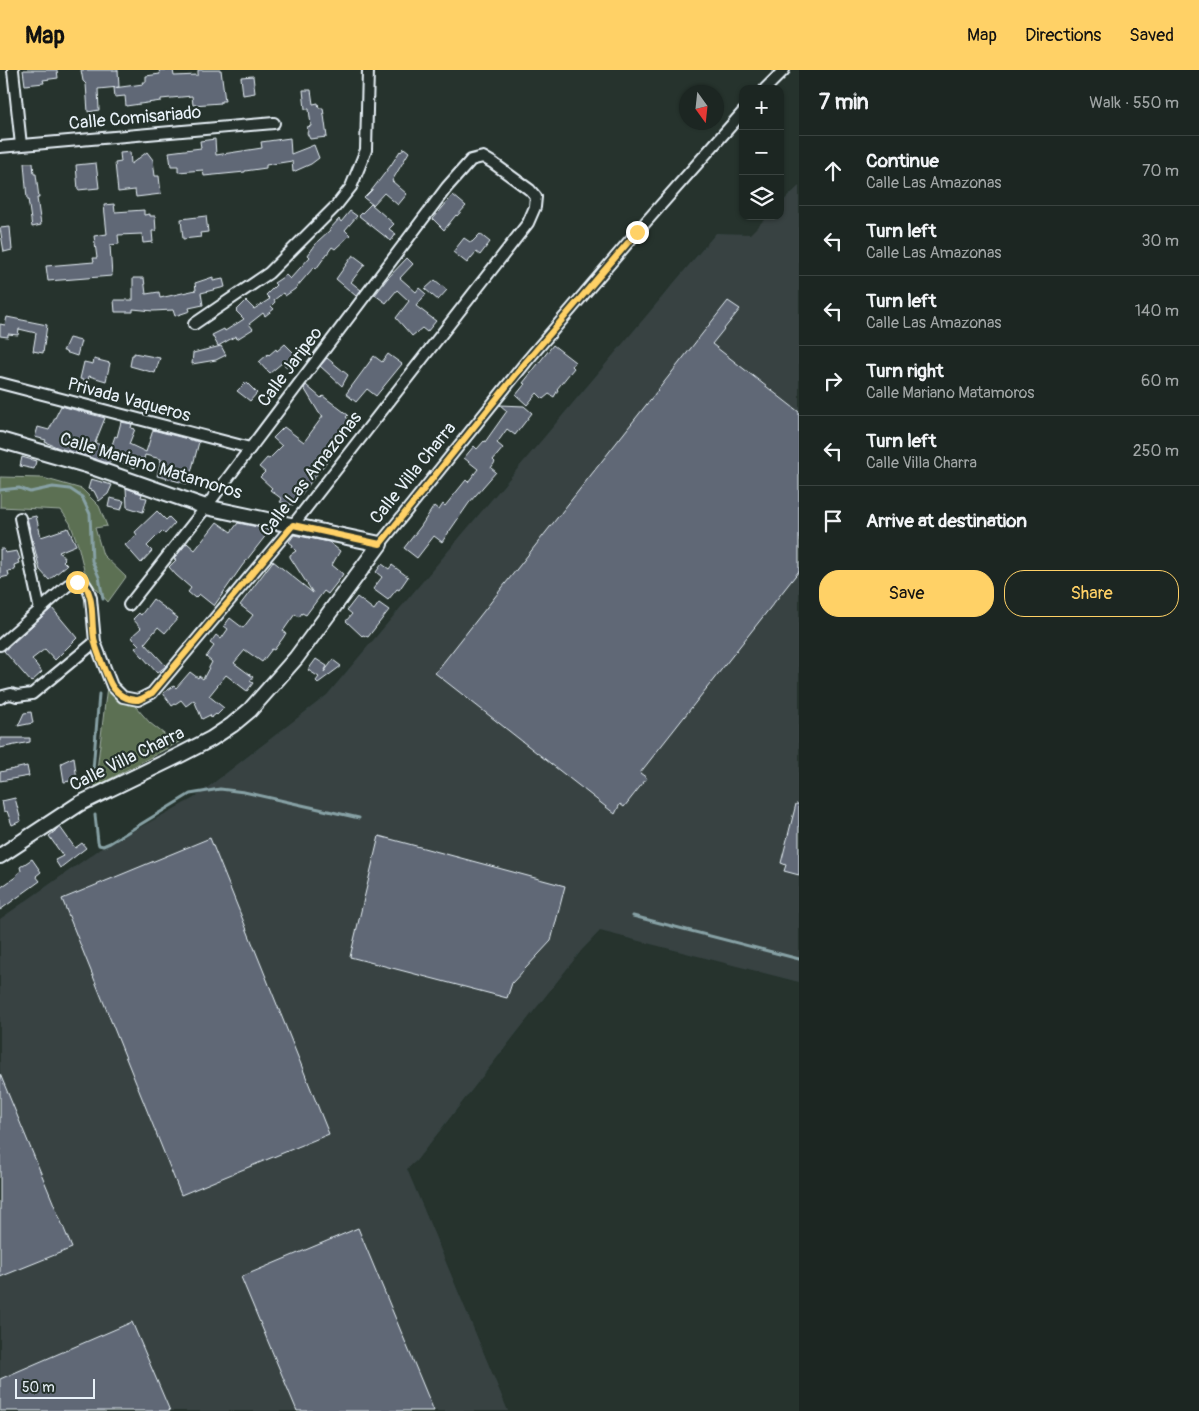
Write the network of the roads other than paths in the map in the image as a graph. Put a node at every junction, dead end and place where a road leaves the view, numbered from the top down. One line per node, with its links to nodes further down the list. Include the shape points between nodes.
1 (13, 70): 7 (street)
2 (368, 70): 10 (street, via 366,150 351,187 269,273)
3 (784, 70): 4 (street)
4 (769, 85)
5 (739, 117): 17 (street, Calle Villa Charra, via 526,362)
6 (274, 123): 7 (street, Calle Comisariado)
7 (21, 145): 8 (street, Calle Comisariado)
8 (0, 147)
9 (483, 157): 13 (street, Calle Jaripeo, via 471,160 447,187); 16 (street, Calle Las Amazonas, via 536,197 528,223)
10 (194, 324)
11 (0, 383): 13 (street, Privada Vaqueros)
12 (0, 440): 14 (street, Calle Mariano Matamoros, via 86,464)
13 (250, 448): 14 (street, Calle Jaripeo)
14 (206, 507): 16 (street, Calle Mariano Matamoros); 18 (street, Calle Jaripeo)
15 (20, 518): 19 (street)
16 (293, 525): 17 (street, Calle Mariano Matamoros); 20 (street, Calle Las Amazonas, via 152,693 138,700 123,697 112,686)
17 (380, 544): 23 (street, Calle Villa Charra, via 296,658 232,726 79,804)
18 (129, 605)
19 (40, 610): 20 (street, Calle Las Amazonas, via 68,585 84,583 91,598); 21 (street)
20 (95, 642): 22 (street, via 32,694 11,694)
21 (0, 645)
22 (0, 698)
23 (0, 856)

